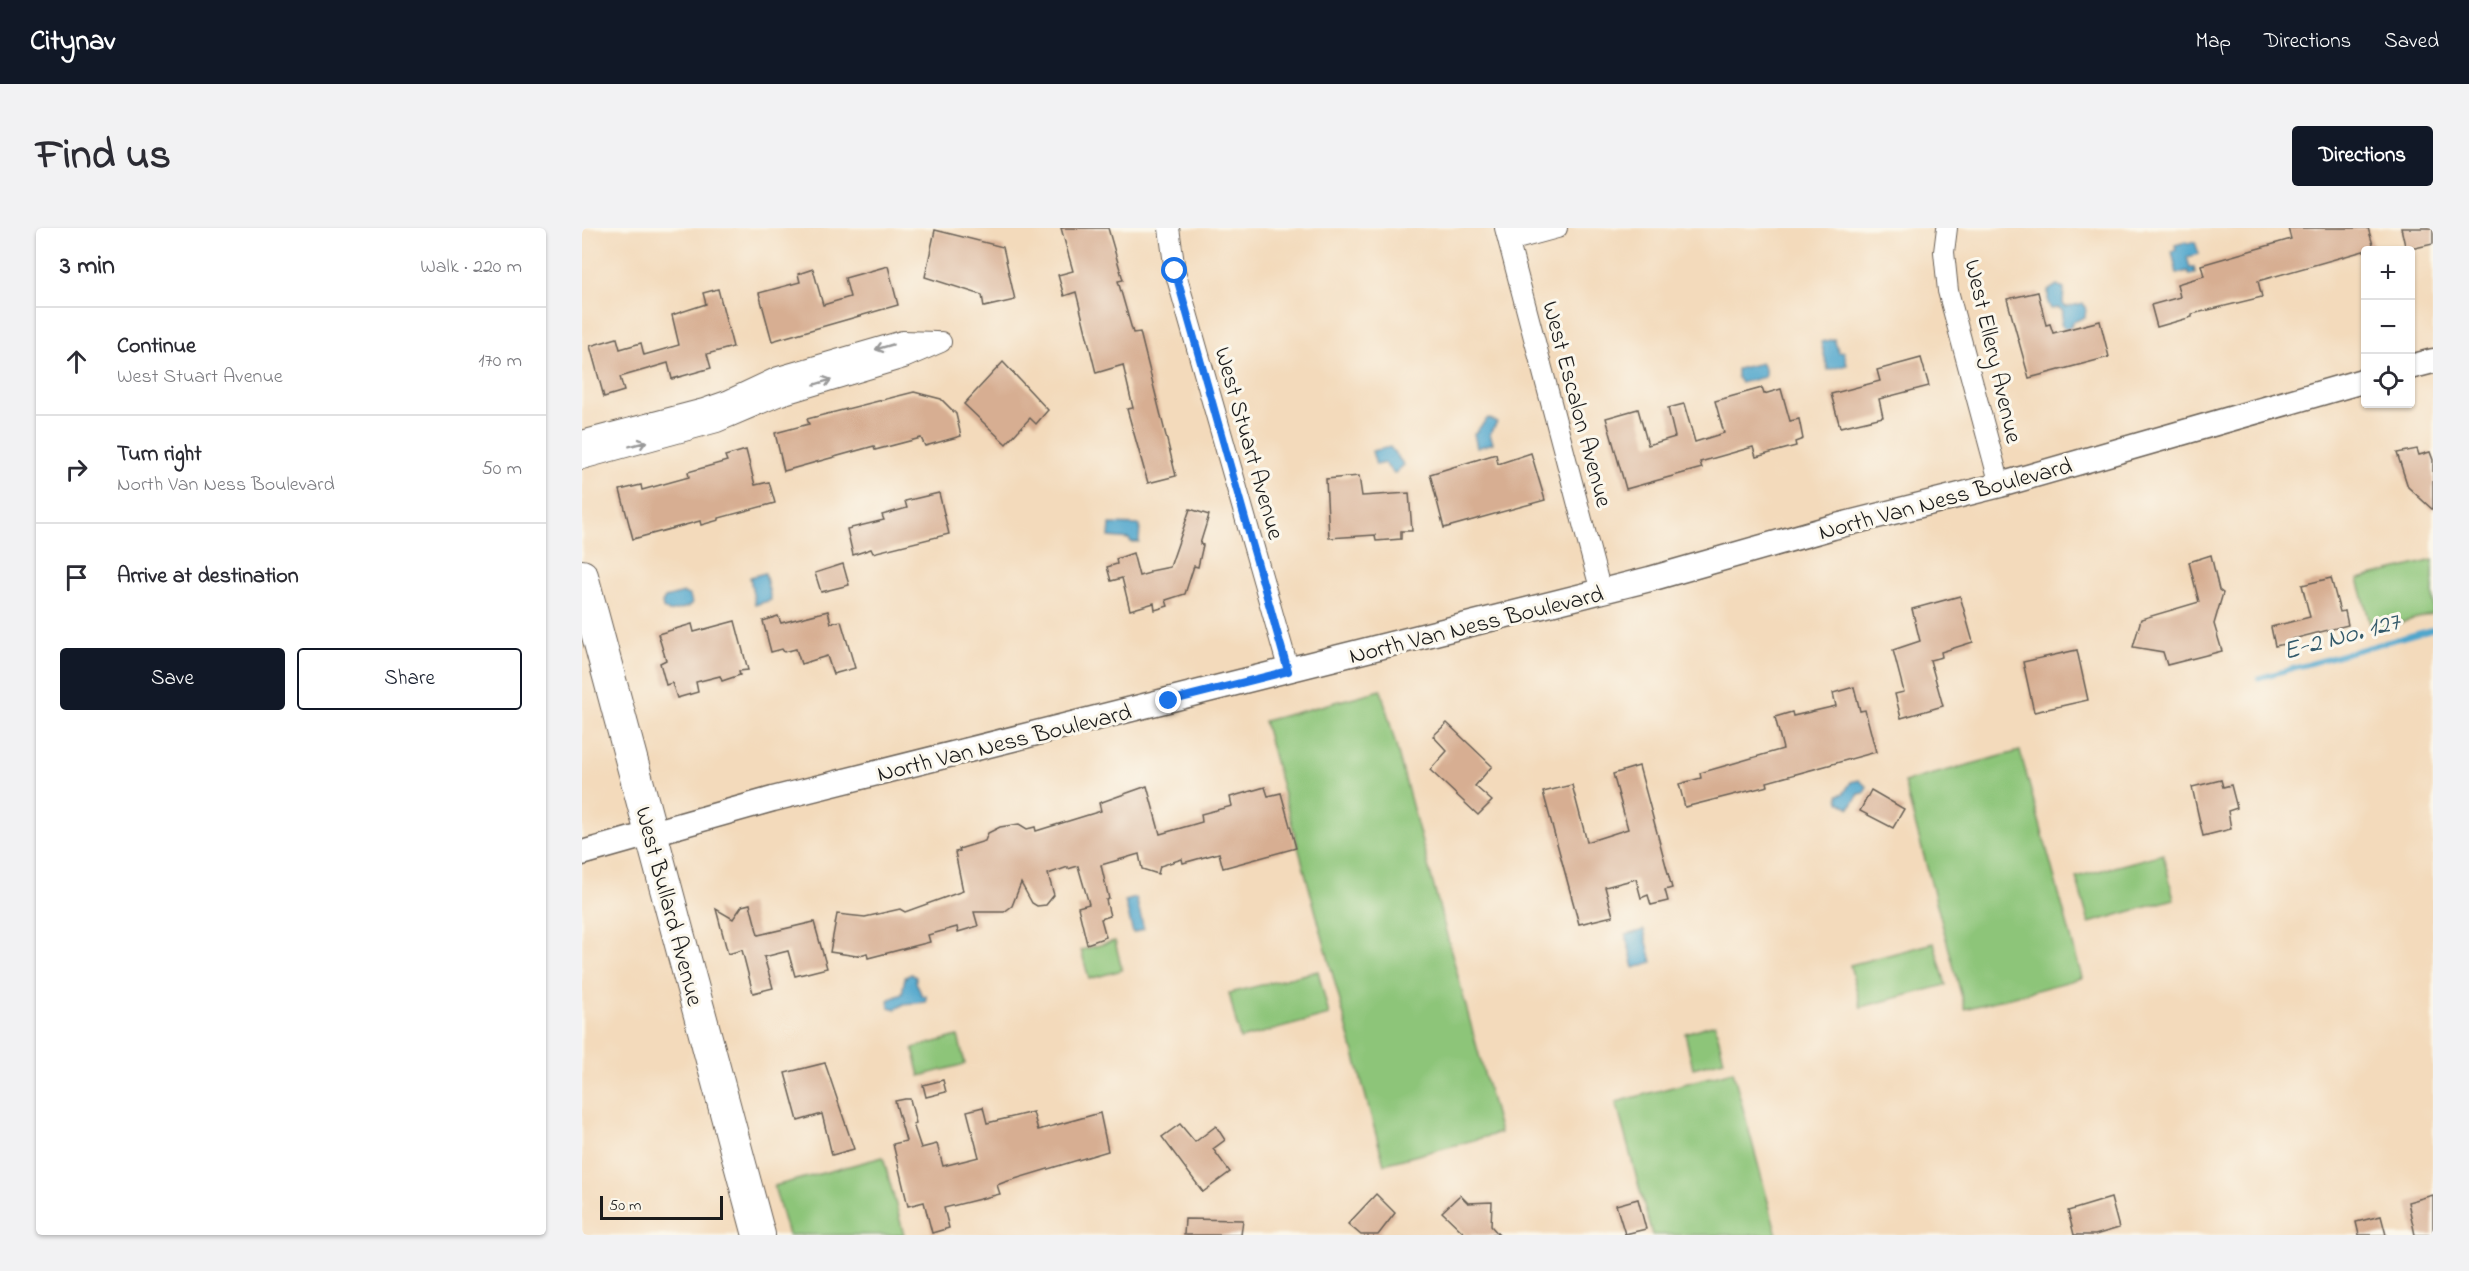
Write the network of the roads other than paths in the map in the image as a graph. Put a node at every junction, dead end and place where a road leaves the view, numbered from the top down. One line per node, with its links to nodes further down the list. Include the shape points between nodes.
1 (1169, 228): 15 (street, West Stuart Avenue, via 1175,271)
2 (1557, 228): 4 (street)
3 (1947, 228): 12 (street, West Ellery Avenue, via 1944,252 1948,291)
4 (1507, 235): 14 (street, West Escalon Avenue)
5 (2433, 360): 7 (street)
6 (861, 362): 9 (street, via 776,388 717,422)
7 (2415, 365)
8 (2361, 381): 12 (street, North Van Ness Boulevard)
9 (684, 423): 10 (street); 11 (street, one-way to 9)
10 (582, 441)
11 (582, 459)
12 (2000, 485): 14 (street, North Van Ness Boulevard)
13 (582, 576): 16 (main road, West Bullard Avenue)
14 (1601, 592): 15 (street, North Van Ness Boulevard)
15 (1288, 671): 16 (street, North Van Ness Boulevard, via 773,799)
16 (651, 835): 17 (street, North Van Ness Boulevard); 18 (main road, West Bullard Avenue)
17 (582, 853)
18 (759, 1235)

